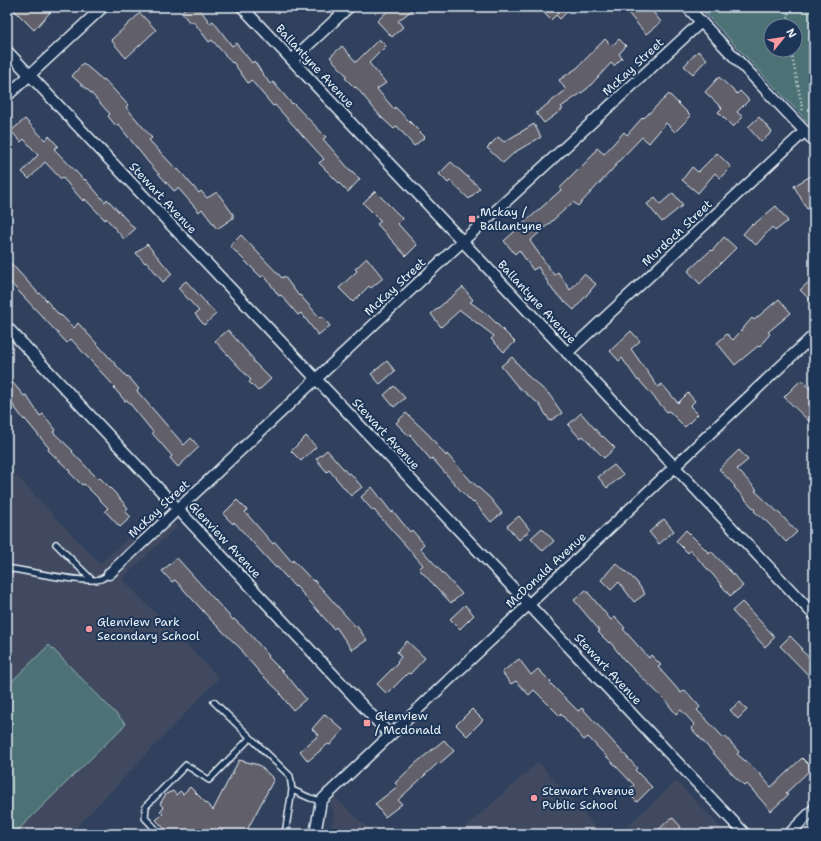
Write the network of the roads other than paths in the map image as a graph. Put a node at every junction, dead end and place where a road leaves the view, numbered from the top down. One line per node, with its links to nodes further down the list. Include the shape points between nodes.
1 (103, 7): 8 (street)
2 (242, 7): 7 (street, Ballantyne Avenue)
3 (349, 7): 7 (street)
4 (687, 7): 5 (street)
5 (701, 22): 10 (street); 12 (street, McKay Street)
6 (7, 51): 8 (street, Stewart Avenue)
7 (292, 60): 12 (street, Ballantyne Avenue)
8 (29, 75): 9 (street); 17 (street, Stewart Avenue)
9 (7, 96)
10 (805, 131): 11 (street); 16 (street, Murdoch Street)
11 (814, 141)
12 (463, 241): 16 (street, Ballantyne Avenue); 17 (street, McKay Street)
13 (7, 327): 19 (street, Glenview Avenue)
14 (810, 339): 15 (street); 18 (street, McDonald Avenue)
15 (814, 350)
16 (567, 353): 18 (street, Ballantyne Avenue)
17 (316, 379): 19 (street, McKay Street); 24 (street, Stewart Avenue)
18 (674, 467): 24 (street, McDonald Avenue); 25 (street, Ballantyne Avenue)
19 (178, 509): 22 (street, McKay Street); 27 (street, Glenview Avenue)
20 (56, 544): 23 (lane)
21 (7, 568): 23 (lane)
22 (109, 574): 23 (lane, via 101,579)
23 (92, 580)
24 (528, 604): 27 (street, McDonald Avenue); 35 (street, Stewart Avenue)
25 (814, 615)
26 (214, 702): 28 (lane)
27 (390, 736): 30 (street, McDonald Avenue)
28 (250, 738): 29 (lane, via 290,776); 32 (lane, via 209,780 186,765 146,806 145,818)
29 (292, 790): 30 (lane); 33 (lane)
30 (321, 801): 34 (street)
31 (814, 808): 36 (street)
32 (160, 834)
33 (285, 834)
34 (315, 834)
35 (745, 834)
36 (790, 834)

